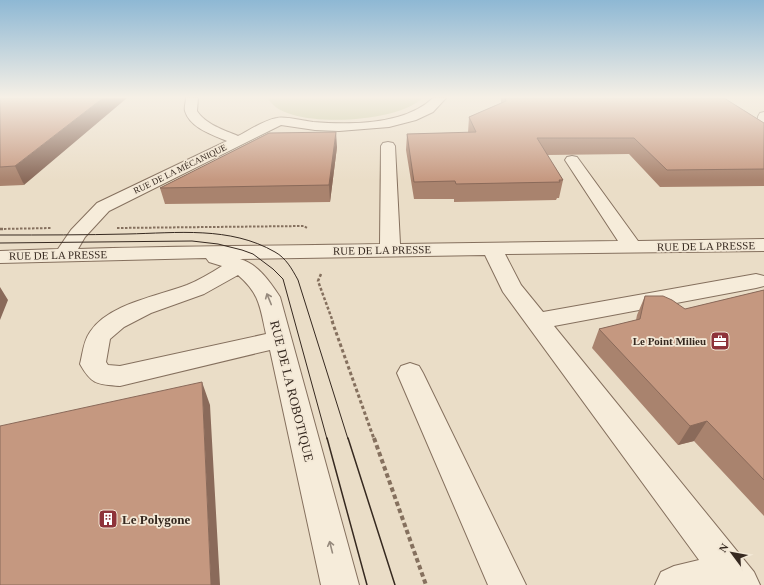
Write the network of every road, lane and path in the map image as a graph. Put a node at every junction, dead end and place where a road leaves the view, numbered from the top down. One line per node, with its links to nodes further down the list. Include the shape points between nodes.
1 (206, 125): 5 (street)
2 (270, 125): 5 (street, RUE DE LA MÉCANIQUE)
3 (298, 125): 4 (street, RUE DE LA MÉCANIQUE, via 332,128)
4 (368, 125)
5 (239, 141): 14 (street, RUE DE LA MÉCANIQUE, via 103,207 78,234)
6 (388, 146): 11 (street)
7 (572, 160): 9 (street)
8 (764, 245): 9 (street, RUE DE LA PRESSE)
9 (632, 247): 10 (street, RUE DE LA PRESSE)
10 (492, 249): 11 (street, RUE DE LA PRESSE); 17 (street, via 511,287)
11 (390, 250): 12 (street, RUE DE LA PRESSE)
12 (182, 252): 14 (street, RUE DE LA PRESSE); 15 (street, RUE DE LA ROBOTIQUE, via 215,257)
13 (0, 256): 14 (street, RUE DE LA PRESSE)
14 (64, 256)
15 (239, 265): 18 (street, RUE DE LA ROBOTIQUE, one-way to 15, via 269,297 256,279); 18 (street, via 201,287 133,312 110,325 99,337 93,364 101,374 120,376)
16 (756, 281): 17 (street)
17 (538, 321): 20 (street)
18 (280, 339): 21 (street, RUE DE LA ROBOTIQUE, one-way to 18)
19 (410, 373): 22 (street)
20 (735, 578): 23 (street)
21 (340, 585)
22 (507, 585)
23 (674, 585)

